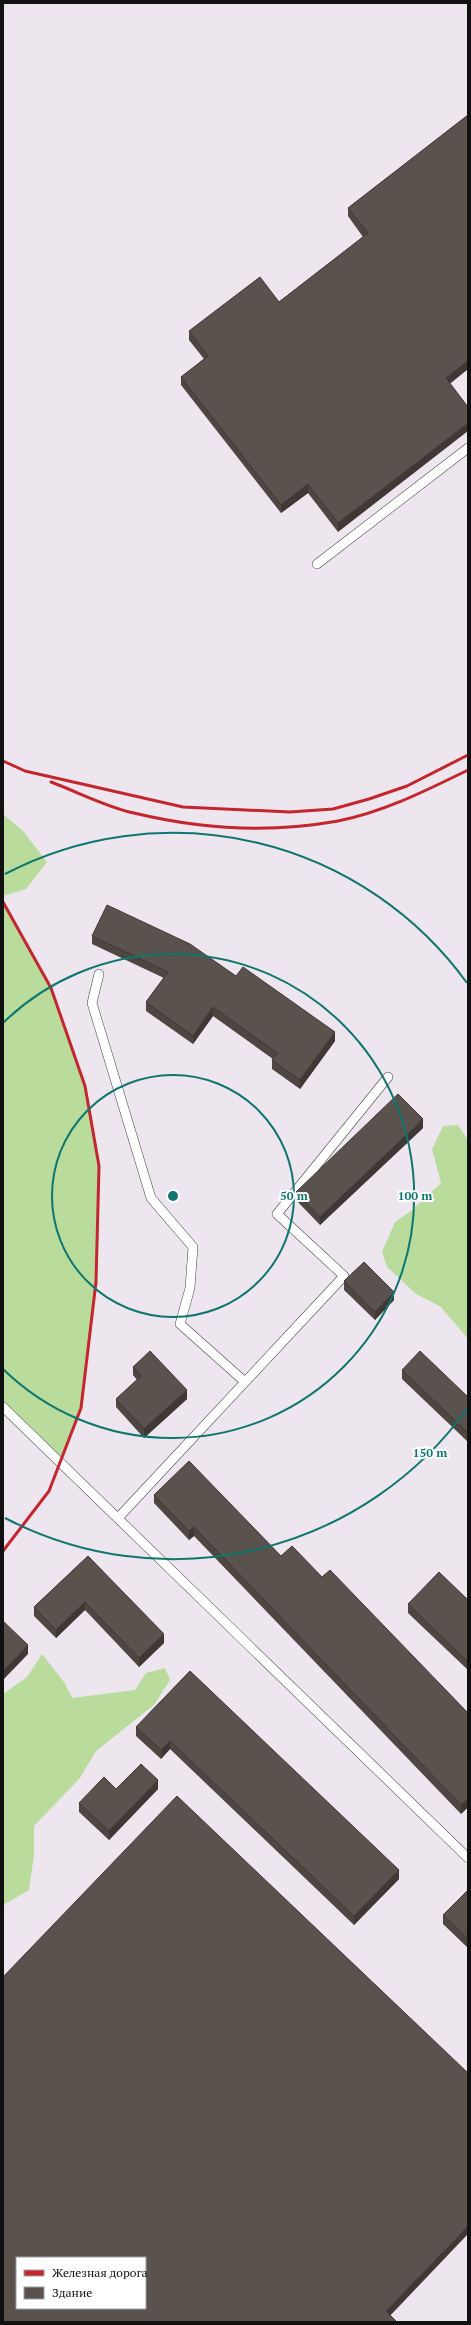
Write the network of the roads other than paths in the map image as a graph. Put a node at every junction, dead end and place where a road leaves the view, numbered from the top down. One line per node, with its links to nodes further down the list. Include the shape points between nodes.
1 (468, 448): 2 (lane)
2 (317, 564)
3 (99, 974): 5 (lane, via 92,1003 151,1198 193,1247 190,1288 180,1324)
4 (388, 1077): 5 (lane, via 277,1214 344,1276)
5 (244, 1382): 7 (lane)
6 (3, 1407): 7 (lane)
7 (118, 1518): 8 (lane)
8 (468, 1858)

